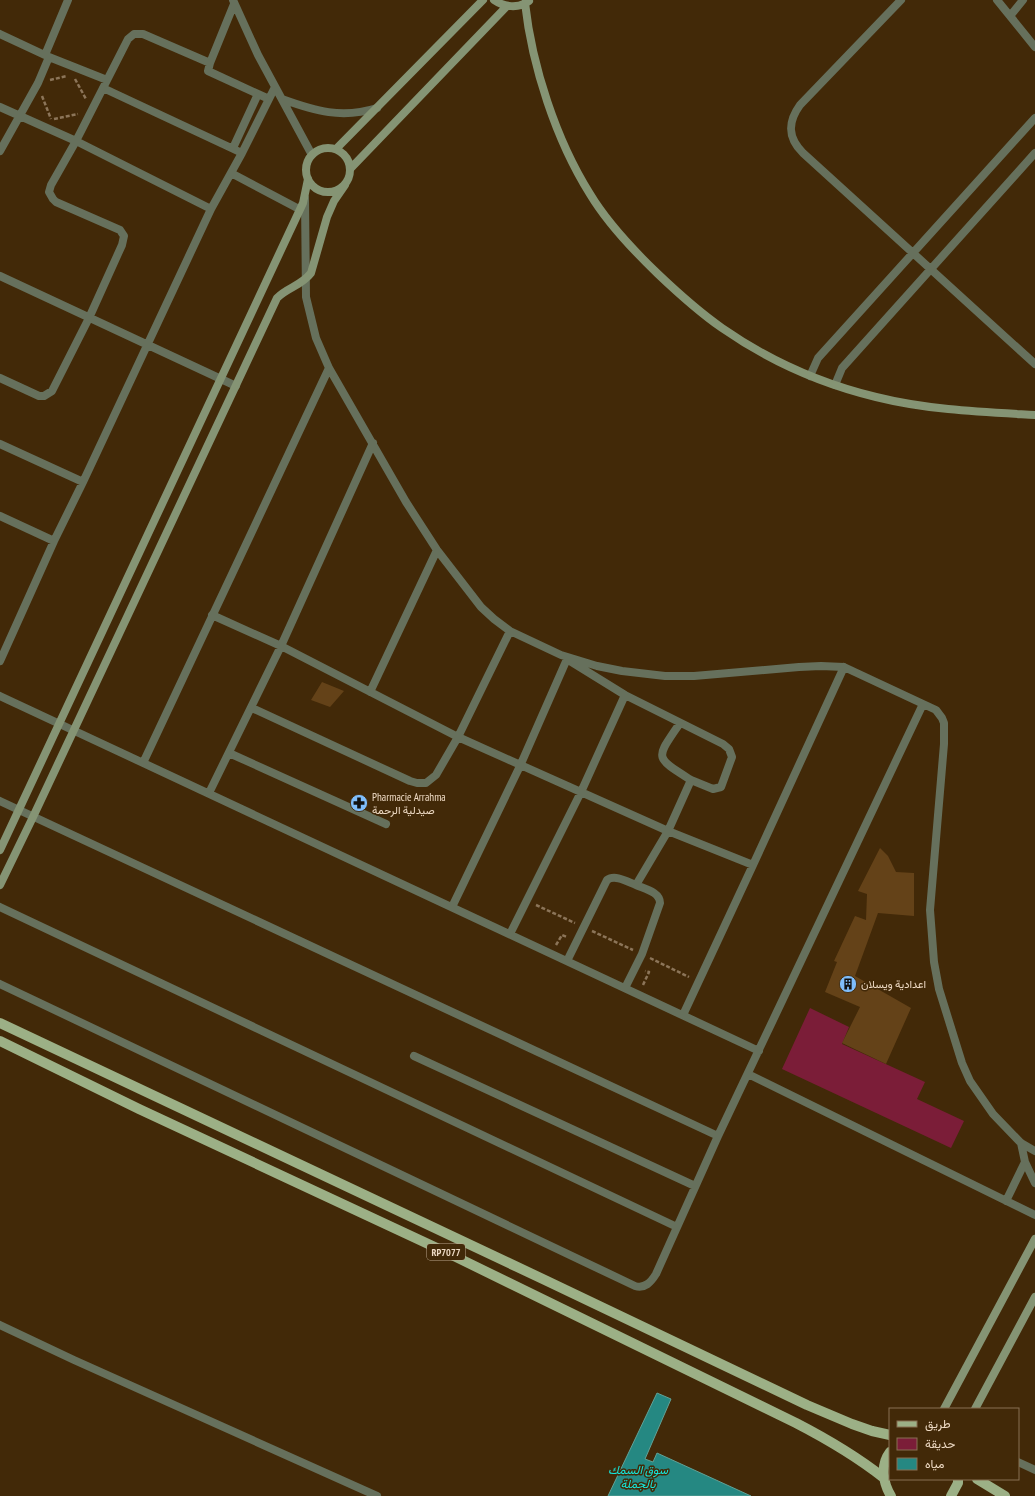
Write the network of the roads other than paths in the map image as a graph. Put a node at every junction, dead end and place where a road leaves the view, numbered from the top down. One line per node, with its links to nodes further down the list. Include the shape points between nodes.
1 (68, 0): 13 (street)
2 (482, 0): 22 (street)
3 (494, 0): 9 (street)
4 (901, 0): 39 (street, via 800,105 792,120 791,130 792,139 797,147)
5 (996, 0): 10 (street)
6 (1023, 0): 10 (street)
7 (233, 2): 14 (street); 16 (street)
8 (527, 2): 9 (street); 47 (street, via 532,47 553,118 590,194 614,228 685,300 721,328)
9 (507, 6): 32 (street)
10 (1010, 16): 12 (street)
11 (0, 34): 13 (street)
12 (1035, 47)
13 (47, 56): 15 (street); 23 (street, via 38,83)
14 (210, 63): 15 (street, via 142,34 134,34 128,39); 18 (street, via 208,71)
15 (107, 80): 17 (street)
16 (275, 87): 19 (street); 20 (street)
17 (103, 88): 25 (street); 26 (street)
18 (258, 94): 19 (street); 26 (street)
19 (269, 99): 29 (street)
20 (282, 99): 22 (street, via 308,108 348,114); 31 (street)
21 (0, 107): 23 (street)
22 (377, 108): 27 (street)
23 (20, 116): 25 (street); 28 (street)
24 (1035, 118): 39 (street)
25 (76, 141): 37 (street); 43 (street, via 51,185 51,196 56,202 120,230 124,236)
26 (233, 148): 29 (street)
27 (336, 149): 31 (street, via 323,148); 32 (street, via 346,156)
28 (0, 151)
29 (242, 153): 33 (street)
30 (1035, 153): 40 (street)
31 (312, 155): 34 (street, via 306,166)
32 (351, 168): 35 (street, via 349,180)
33 (231, 174): 37 (street); 38 (street)
34 (308, 180): 35 (street, via 318,191 326,193 334,192); 36 (street)
35 (345, 185): 42 (street, via 327,217 311,273)
36 (305, 192): 38 (street); 42 (street)
37 (211, 209): 44 (street)
38 (300, 209): 49 (street)
39 (914, 253): 40 (street); 47 (street, via 818,358)
40 (931, 269): 45 (street); 50 (street, via 842,368)
41 (0, 276): 43 (street)
42 (306, 280): 46 (street, via 306,296 312,324); 51 (street, via 277,298)
43 (89, 318): 44 (street); 48 (street, via 49,394 39,396)
44 (148, 345): 49 (street); 55 (street)
45 (1035, 364)
46 (329, 368): 54 (street); 59 (street)
47 (810, 376): 50 (street)
48 (0, 378)
49 (220, 379): 51 (street); 71 (street)
50 (835, 385): 52 (street, via 877,398 922,406)
51 (236, 386): 72 (street)
52 (1035, 415)
53 (0, 444): 55 (street)
54 (373, 444): 58 (street); 61 (street)
55 (83, 482): 57 (street)
56 (0, 516): 57 (street)
57 (54, 541): 63 (street)
58 (437, 550): 60 (street, via 481,607); 65 (street)
59 (212, 615): 61 (street); 75 (street)
60 (510, 631): 62 (street); 73 (street)
61 (281, 646): 65 (street); 69 (street)
62 (564, 657): 64 (street, via 622,671 665,676 799,667); 66 (street); 76 (street)
63 (0, 661)
64 (844, 667): 68 (street); 86 (street)
65 (370, 692): 73 (street)
66 (624, 695): 70 (street); 78 (street)
67 (0, 696): 71 (street)
68 (923, 704): 98 (street); 102 (street, via 940,714 945,731 930,910 939,989 970,1081 994,1114)
69 (252, 708): 73 (street, via 417,783 432,780); 74 (street)
70 (680, 723): 77 (street, via 664,747 662,757 669,766); 77 (street, via 723,744 729,749 732,757 721,787 713,789)
71 (59, 724): 72 (street); 81 (street)
72 (74, 731): 75 (street); 82 (street)
73 (458, 737): 76 (street)
74 (229, 753): 79 (street); 83 (street)
75 (143, 763): 79 (street)
76 (520, 766): 78 (street); 89 (street)
77 (691, 780): 84 (street)
78 (581, 792): 84 (street); 91 (street)
79 (209, 793): 89 (street)
80 (0, 801): 81 (street)
81 (19, 810): 82 (street); 85 (street)
82 (33, 817): 87 (street); 101 (street)
83 (386, 824)
84 (668, 831): 86 (street); 88 (street)
85 (0, 850)
86 (753, 865): 95 (street)
87 (0, 885)
88 (636, 885): 92 (street, via 615,877 607,880); 94 (street, via 660,899 642,954)
89 (452, 907): 91 (street)
90 (0, 908): 109 (street)
91 (510, 934): 92 (street)
92 (567, 961): 94 (street)
93 (0, 984): 109 (street, via 635,1286 642,1287 652,1281)
94 (625, 988): 95 (street)
95 (682, 1015): 98 (street)
96 (0, 1023): 115 (main road, RP7077, via 807,1405 852,1424)
97 (0, 1041): 119 (main road, RP7077, via 462,1260 796,1423 866,1464)
98 (759, 1051): 100 (street)
99 (414, 1056): 106 (street)
100 (748, 1074): 101 (street); 107 (street)
101 (718, 1136): 106 (street)
102 (1022, 1143): 103 (street); 104 (street)
103 (1035, 1151)
104 (1025, 1162): 105 (street); 107 (street)
105 (1035, 1183)
106 (696, 1186): 109 (street)
107 (1006, 1201): 108 (street)
108 (1035, 1215)
109 (677, 1228)
110 (1035, 1239): 113 (street)
111 (1035, 1297): 114 (street)
112 (0, 1325): 122 (street)
113 (945, 1408)
114 (976, 1408)
115 (889, 1435)
116 (889, 1454): 119 (main road, via 884,1466)
117 (1019, 1462): 118 (street)
118 (1035, 1470)
119 (884, 1478): 123 (main road)
120 (958, 1480): 124 (main road)
121 (979, 1480): 125 (main road)
122 (377, 1496)
123 (891, 1496)
124 (951, 1496)
125 (1005, 1496)

